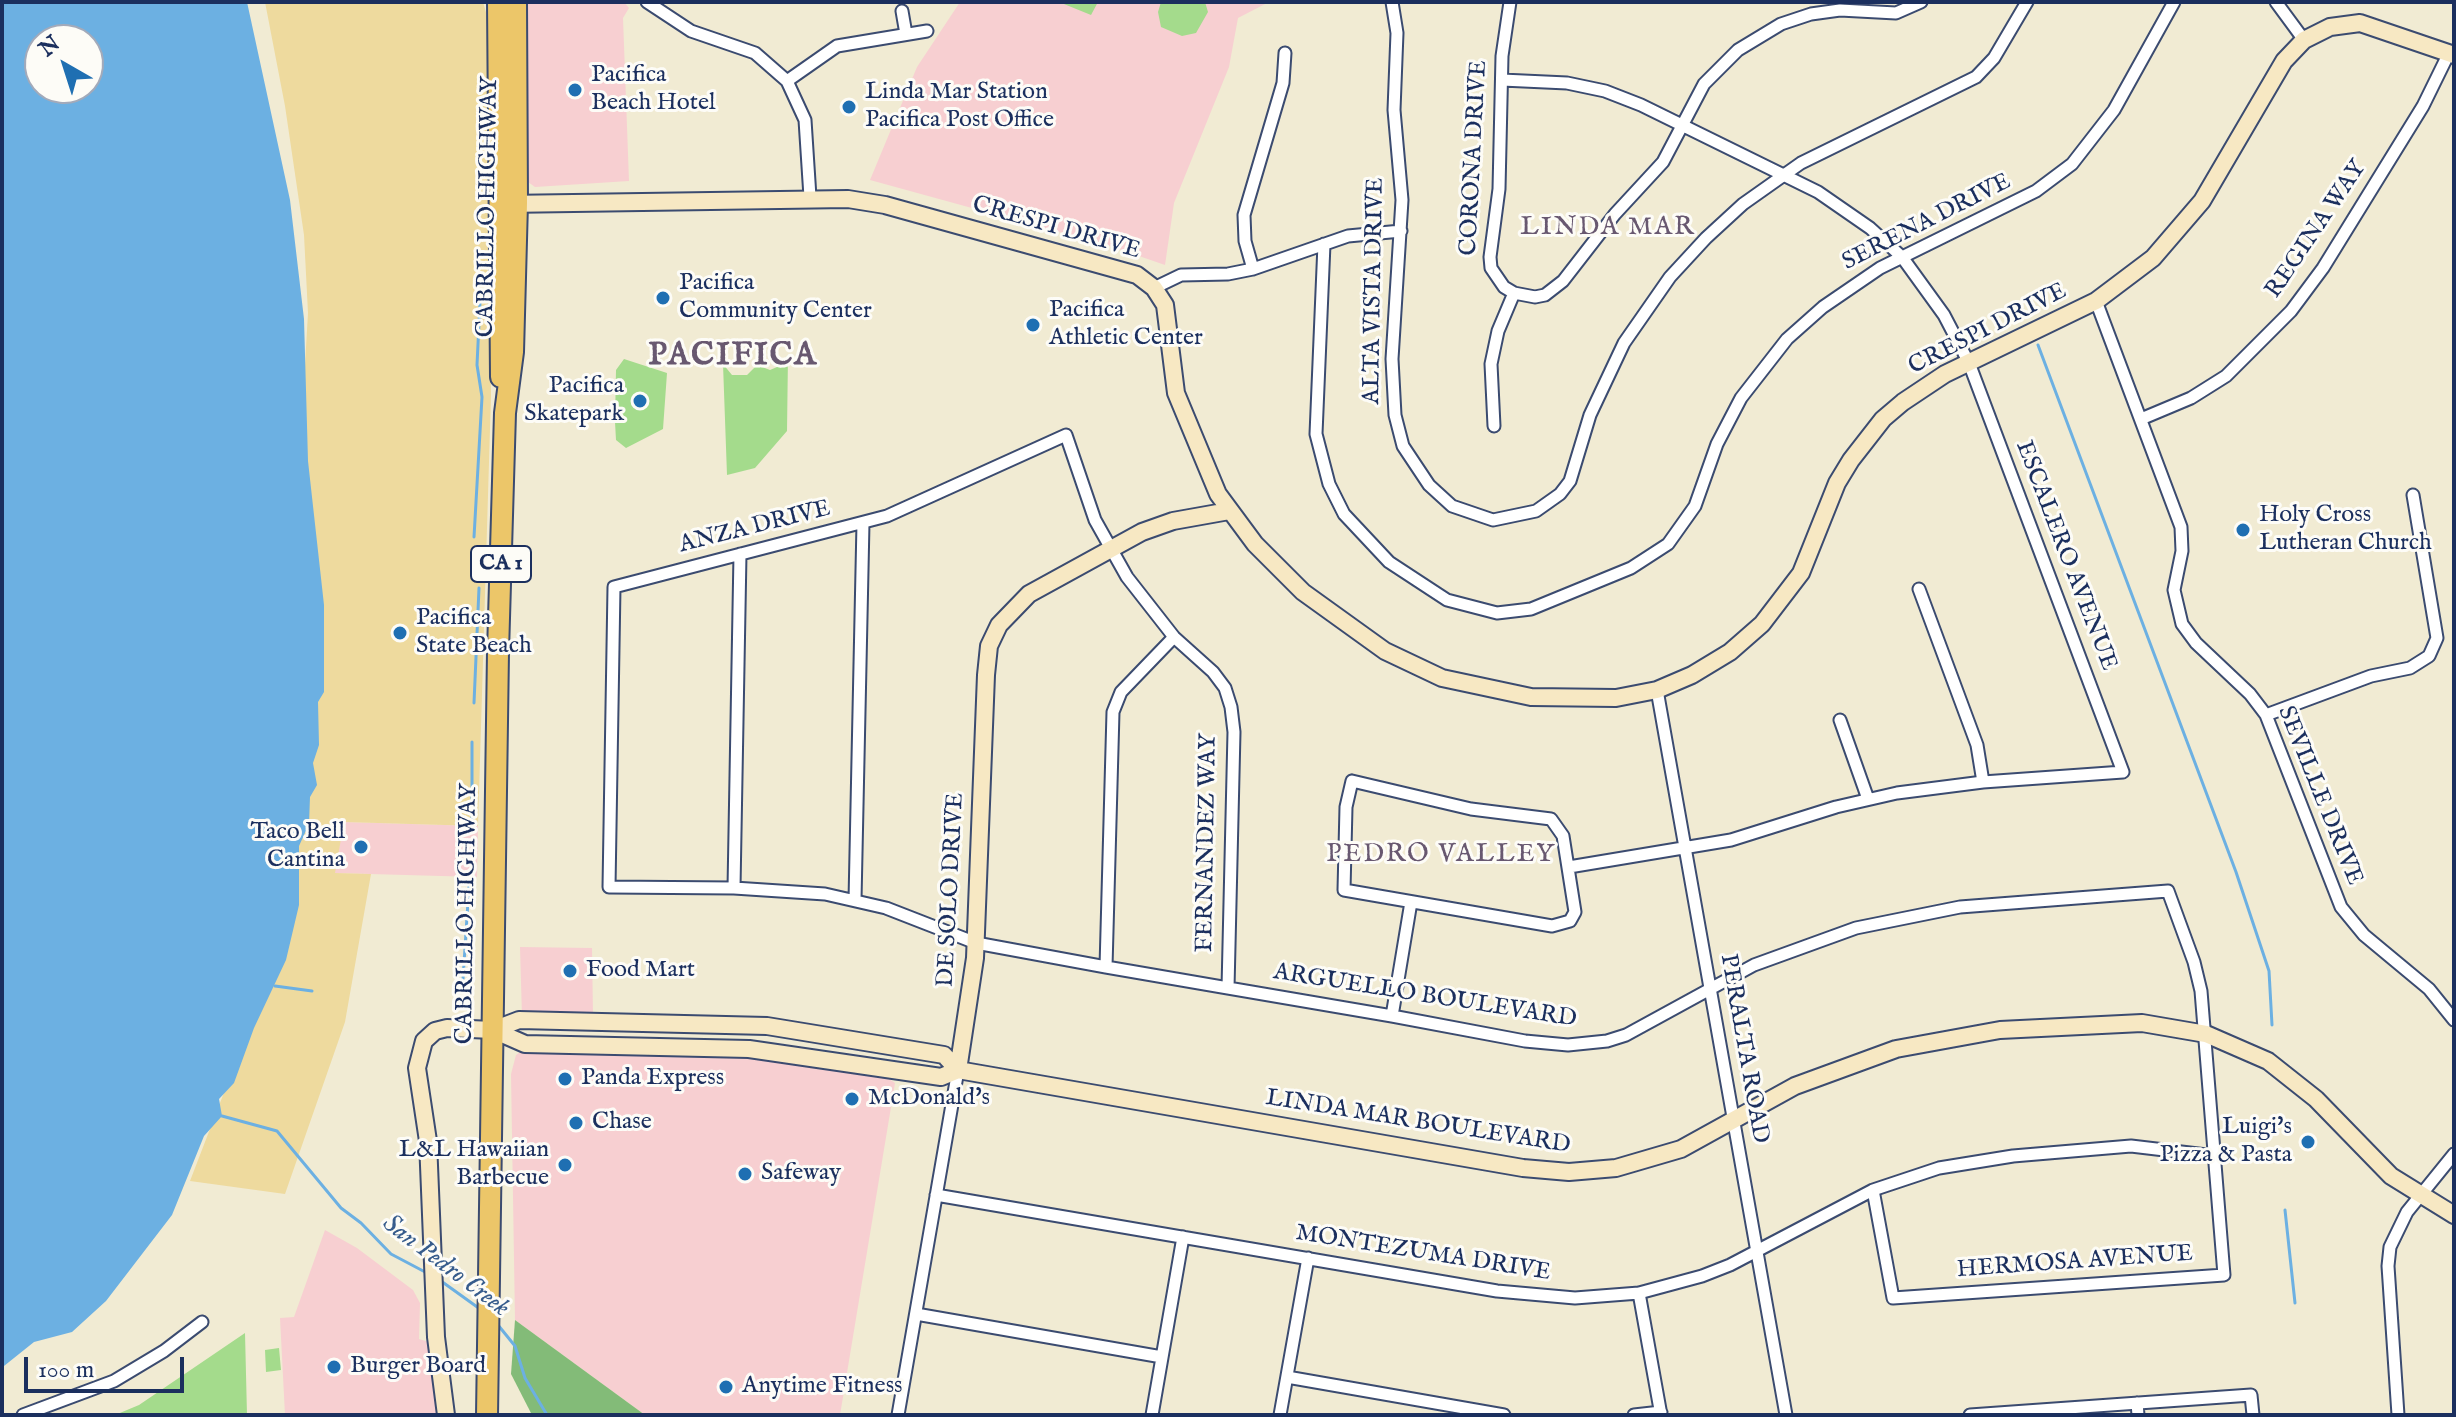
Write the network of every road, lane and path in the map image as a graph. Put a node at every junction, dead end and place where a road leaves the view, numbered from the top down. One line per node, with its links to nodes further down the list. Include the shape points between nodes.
1 (498, 2): 21 (highway, CABRILLO HIGHWAY / CA 1)
2 (516, 2): 21 (highway, CABRILLO HIGHWAY / CA 1)
3 (647, 2): 17 (street, via 691,31 755,53)
4 (1392, 2): 22 (street, ALTA VISTA DRIVE)
5 (1510, 2): 16 (street, CORONA DRIVE)
6 (1921, 2): 18 (street, via 1896,13 1811,14 1766,31 1714,71)
7 (2027, 2): 19 (street, ALTA VISTA DRIVE, via 1994,58 1976,77)
8 (2174, 2): 24 (street, SERENA DRIVE, via 2114,110 2072,164 2016,202)
9 (2276, 2): 13 (street)
10 (902, 11): 12 (street)
11 (927, 31): 12 (street)
12 (906, 34): 17 (street, via 837,46)
13 (2304, 40): 15 (street, CRESPI DRIVE, via 2330,27 2360,23); 28 (street, CRESPI DRIVE, via 2284,61 2187,223 2153,258)
14 (1285, 53): 25 (street, via 1283,83 1244,215)
15 (2452, 54): 30 (street, REGINA WAY, via 2323,268 2291,311 2226,376)
16 (1502, 80): 18 (street, ESCALERO AVENUE, via 1595,89); 27 (street, CORONA DRIVE, via 1499,189 1490,257 1496,278)
17 (787, 81): 20 (street, via 805,120)
18 (1683, 126): 19 (street, ESCALERO AVENUE); 27 (street, via 1663,162 1563,281 1545,295)
19 (1783, 174): 22 (street, ALTA VISTA DRIVE, via 1706,238 1639,319 1600,391 1576,468 1560,494 1536,511 1507,519 1479,518 1452,506 1419,473 1398,431 1392,379); 24 (street, ESCALERO AVENUE, via 1844,209)
20 (810, 197): 21 (street, CRESPI DRIVE); 26 (street, CRESPI DRIVE, via 885,205 1127,270)
21 (508, 204): 56 (highway, CABRILLO HIGHWAY / CA 1, via 498,353 505,413)
22 (1401, 231): 23 (street, via 1358,233)
23 (1324, 244): 24 (street, SERENA DRIVE, via 1315,426 1336,499 1365,540 1403,573 1447,600 1497,613 1547,603 1631,568 1668,544 1695,506 1735,409 1771,357 1823,307); 25 (street)
24 (1902, 257): 29 (street, ESCALERO AVENUE, via 1944,315)
25 (1253, 269): 26 (street, via 1181,275)
26 (1154, 288): 33 (street, CRESPI DRIVE, via 1168,314 1172,375 1182,413)
27 (1514, 293): 31 (street, via 1492,356)
28 (2096, 301): 29 (street, CRESPI DRIVE); 30 (street, SEVILLE DRIVE)
29 (1969, 363): 39 (street, CRESPI DRIVE, via 1903,402 1867,438 1837,483 1801,573 1762,624 1712,664); 42 (street, ESCALERO AVENUE, via 2123,772)
30 (2141, 419): 40 (street, SEVILLE DRIVE, via 2181,527 2174,590 2178,613 2188,634)
31 (1494, 426)
32 (2413, 495): 40 (street, via 2437,638 2429,656 2410,668 2371,676)
33 (1229, 511): 35 (street, DE SOLO DRIVE, via 1156,525); 39 (street, CRESPI DRIVE, via 1303,592 1359,634 1422,671 1486,690 1552,699 1616,698)
34 (863, 523): 35 (street, ANZA DRIVE, via 916,505 1066,435 1083,490); 36 (street, ANZA DRIVE); 48 (street)
35 (1111, 549): 38 (street, FERNANDEZ WAY); 50 (street, DE SOLO DRIVE, via 1015,606 989,646)
36 (740, 554): 46 (street, ANZA DRIVE, via 614,587); 47 (street)
37 (1919, 589): 42 (street, via 1977,745)
38 (1174, 637): 51 (street, via 1121,692 1113,712); 53 (street, FERNANDEZ WAY, via 1213,672 1231,707)
39 (1657, 690): 44 (street, PERALTA ROAD)
40 (2266, 715): 55 (street, SEVILLE DRIVE, via 2341,907 2364,935 2429,989)
41 (1840, 720): 43 (street)
42 (1983, 782): 43 (street, ESCALERO AVENUE)
43 (1868, 799): 44 (street, ESCALERO AVENUE, via 1731,840)
44 (1685, 846): 45 (street, ESCALERO AVENUE); 52 (street, PERALTA ROAD)
45 (1569, 867): 49 (street, via 1575,912 1561,926); 49 (street, via 1563,836 1551,819 1471,809 1352,781 1346,807 1344,890)
46 (609, 887): 47 (street, ARGUELLO BOULEVARD)
47 (734, 888): 48 (street, ARGUELLO BOULEVARD)
48 (855, 900): 50 (street, ARGUELLO BOULEVARD)
49 (1411, 902): 54 (street)
50 (976, 943): 51 (street, ARGUELLO BOULEVARD); 58 (street, DE SOLO DRIVE)
51 (1106, 967): 53 (street, ARGUELLO BOULEVARD)
52 (1710, 987): 54 (street, ARGUELLO BOULEVARD, via 1626,1035 1588,1045 1525,1041); 57 (street, ARGUELLO BOULEVARD, via 1802,946 1909,916 2168,891 2198,976); 59 (street, PERALTA ROAD)
53 (1228, 988): 54 (street, ARGUELLO BOULEVARD)
54 (1392, 1016)
55 (2454, 1020)
56 (493, 1030): 58 (street, LINDA MAR BOULEVARD, via 525,1044 749,1049 941,1077); 58 (street, LINDA MAR BOULEVARD, via 519,1020 767,1026 944,1055); 77 (street, via 438,1030 424,1041 418,1055); 78 (highway, CABRILLO HIGHWAY / CA 1)
57 (2206, 1034): 59 (street, LINDA MAR BOULEVARD, via 2121,1022 1947,1037 1844,1065); 61 (street, HERMOSA AVENUE); 64 (street, LINDA MAR BOULEVARD, via 2285,1072 2384,1170)
58 (958, 1070): 59 (street, LINDA MAR BOULEVARD, via 1546,1171 1639,1163 1681,1149); 63 (street, DE SOLO DRIVE)
59 (1732, 1121): 67 (street, PERALTA ROAD)
60 (2454, 1154): 64 (street)
61 (2215, 1156): 62 (street, MONTEZUMA DRIVE, via 2131,1146 2013,1156 1939,1168); 62 (street, HERMOSA AVENUE, via 2224,1275 1893,1298)
62 (1873, 1190): 67 (street, MONTEZUMA DRIVE)
63 (936, 1195): 66 (street, MONTEZUMA DRIVE); 70 (street, DE SOLO DRIVE)
64 (2421, 1197): 65 (street, LINDA MAR BOULEVARD); 87 (street, via 2396,1230 2388,1266)
65 (2454, 1215)
66 (1183, 1237): 68 (street, MONTEZUMA DRIVE); 72 (street)
67 (1755, 1252): 69 (street, MONTEZUMA DRIVE, via 1702,1276); 84 (street, PERALTA ROAD)
68 (1308, 1258): 69 (street, MONTEZUMA DRIVE, via 1535,1296); 73 (street)
69 (1639, 1293): 75 (street)
70 (916, 1314): 72 (street); 79 (street, DE SOLO DRIVE)
71 (202, 1322): 76 (street, via 114,1381)
72 (1162, 1357): 80 (street)
73 (1287, 1377): 81 (street); 82 (street)
74 (2138, 1409): 85 (street); 86 (street, via 2251,1395)
75 (1661, 1413): 83 (street)
76 (23, 1415)
77 (446, 1415)
78 (487, 1415)
79 (898, 1415)
80 (1152, 1415)
81 (1280, 1415)
82 (1504, 1415)
83 (1634, 1415)
84 (1786, 1415)
85 (1970, 1415)
86 (2253, 1415)
87 (2398, 1415)

